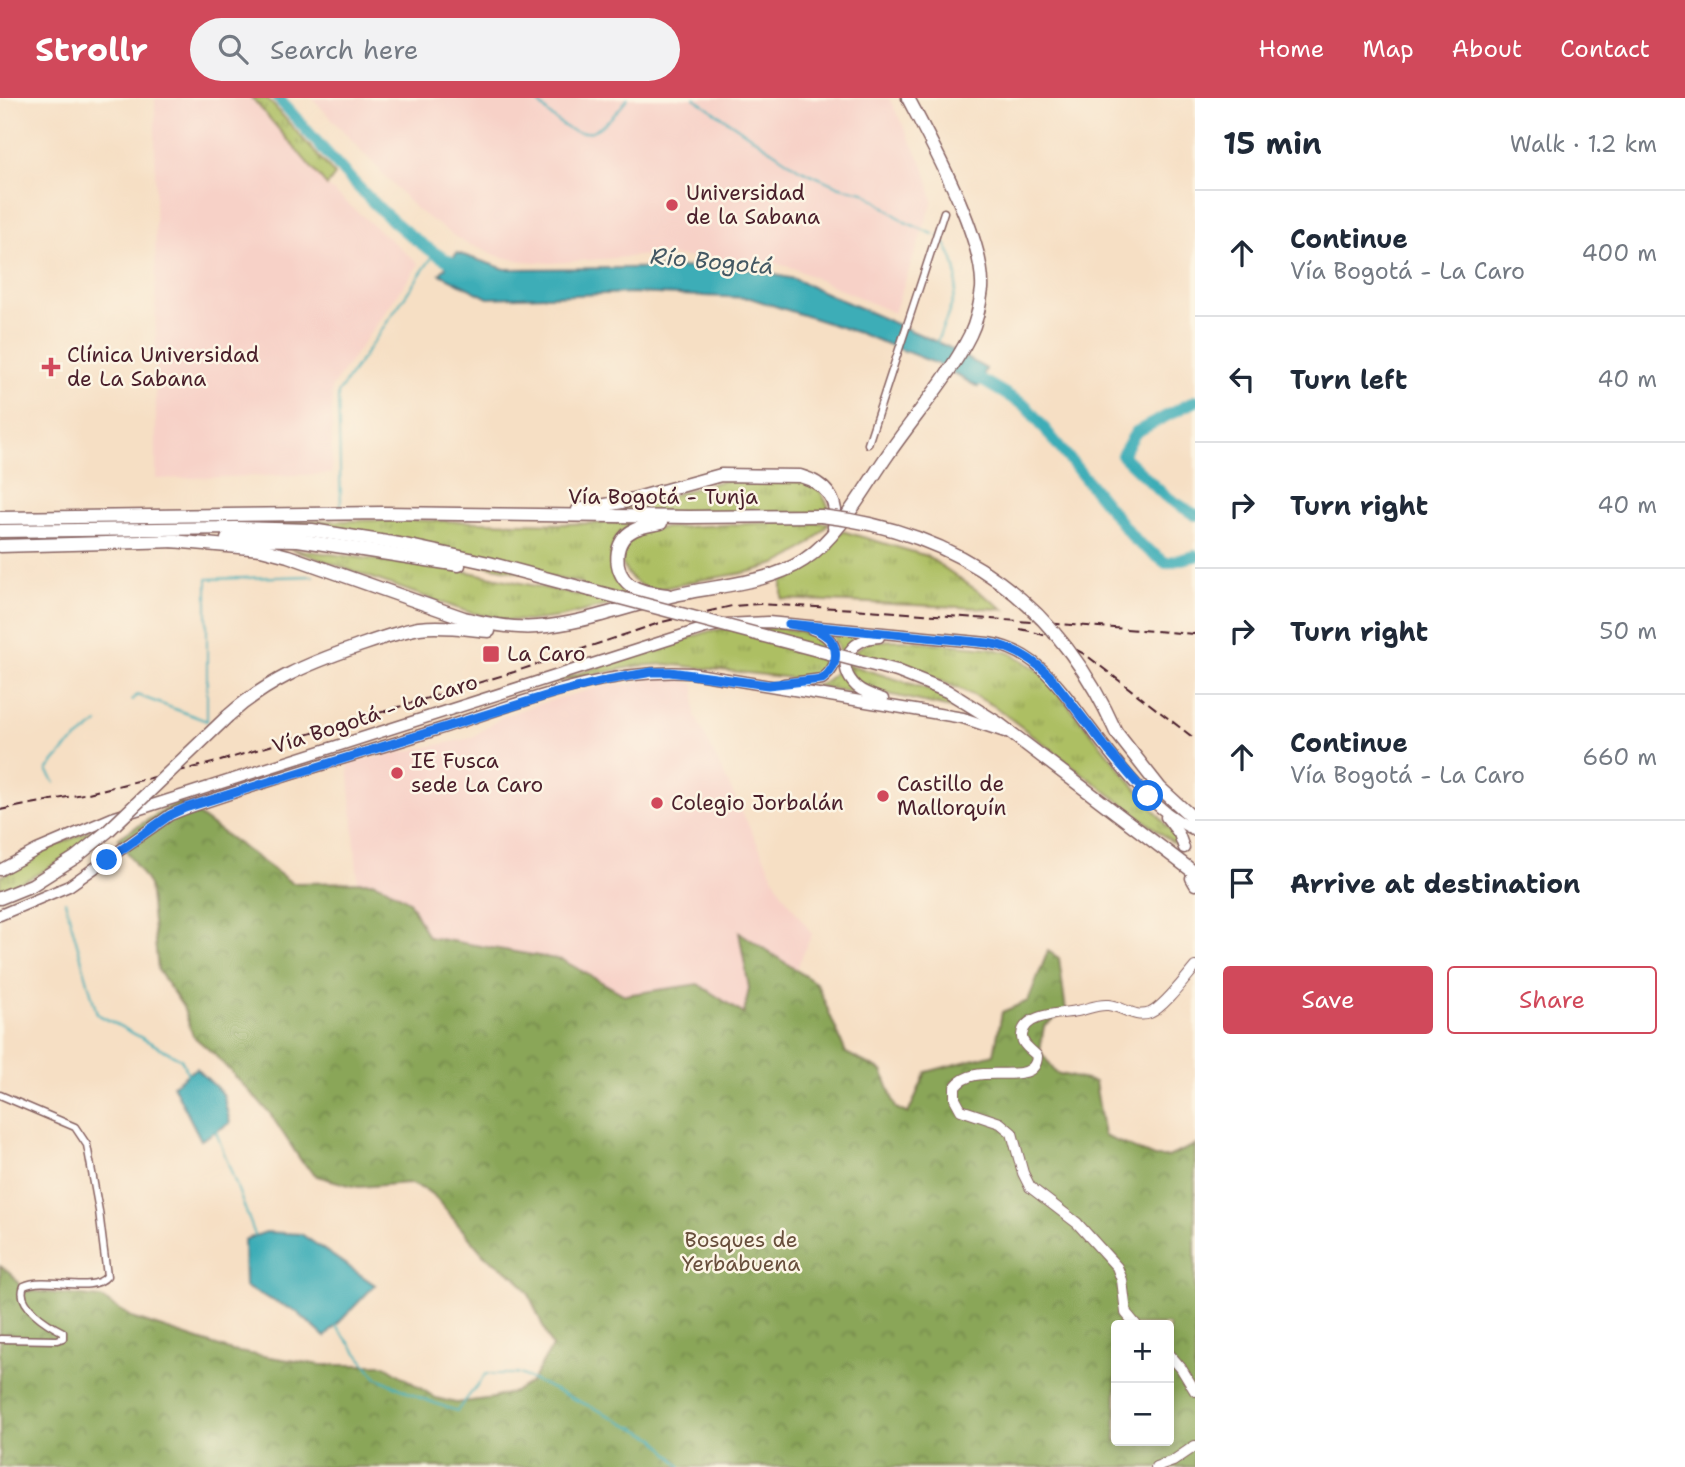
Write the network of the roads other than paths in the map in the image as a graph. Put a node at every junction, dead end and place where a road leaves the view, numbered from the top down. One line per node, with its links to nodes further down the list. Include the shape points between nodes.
1 (908, 98): 7 (highway, via 977,251 980,301 965,345)
2 (944, 212): 3 (street)
3 (868, 444)
4 (507, 514): 5 (highway, Vía Bogotá - Tunja); 6 (highway, Vía Bogotá - Tunja); 7 (highway, via 598,507 721,475 786,475 811,479 828,492 836,510)
5 (689, 517): 12 (highway, via 635,529 618,549 623,579 655,594); 20 (highway, Vía Bogotá - Tunja, bridge, via 849,519 902,531 953,552 1000,581 1041,617 1092,683 1116,732 1160,788)
6 (0, 518)
7 (833, 530): 12 (highway, via 803,561 776,574)
8 (0, 531): 11 (highway, via 288,528 489,562)
9 (172, 541): 10 (highway); 11 (highway, via 308,541); 14 (highway, via 274,552 464,618)
10 (0, 546)
11 (590, 590): 18 (highway, bridge, via 897,671 947,691)
12 (673, 595): 14 (highway)
13 (789, 624): 15 (main road, Vía Bogotá - La Caro); 16 (main road, via 815,630 831,640 834,666 813,682); 23 (main road, Vía Bogotá - La Caro, via 747,622 705,628 112,818)
14 (534, 628): 25 (highway, bridge, via 419,628 332,655 277,679 228,716 76,857 32,885)
15 (945, 639): 17 (main road, via 869,637 848,653 846,668 858,689); 19 (main road, Vía Bogotá - La Caro, via 1007,647 1039,665)
16 (768, 685): 17 (main road, Vía Bogotá - La Caro); 26 (main road, Vía Bogotá - La Caro, via 652,672 552,694 185,808 69,886)
17 (908, 709): 18 (main road, Vía Bogotá - La Caro, via 963,718)
18 (1015, 736): 24 (highway)
19 (1148, 796): 21 (main road, Vía Bogotá - La Caro); 22 (main road, via 1175,828)
20 (1195, 820)
21 (1195, 830)
22 (1184, 848)
23 (0, 870)
24 (1194, 878)
25 (0, 898)
26 (0, 915)
27 (1195, 967): 29 (street, via 1147,1014 1097,1005 1033,1020 1022,1036 1037,1056 1032,1069 1020,1074 967,1076 955,1087 961,1110 1000,1123 1012,1133 1030,1187 1077,1223 1116,1267 1126,1313)
28 (0, 1095): 30 (street, via 75,1127 87,1145 107,1276 83,1285 35,1282 24,1286 23,1300 63,1332 63,1338)
29 (1132, 1320)
30 (0, 1339)
31 (1174, 1360): 32 (street)
32 (1195, 1391)
33 (1195, 1446): 34 (street)
34 (1156, 1467)

